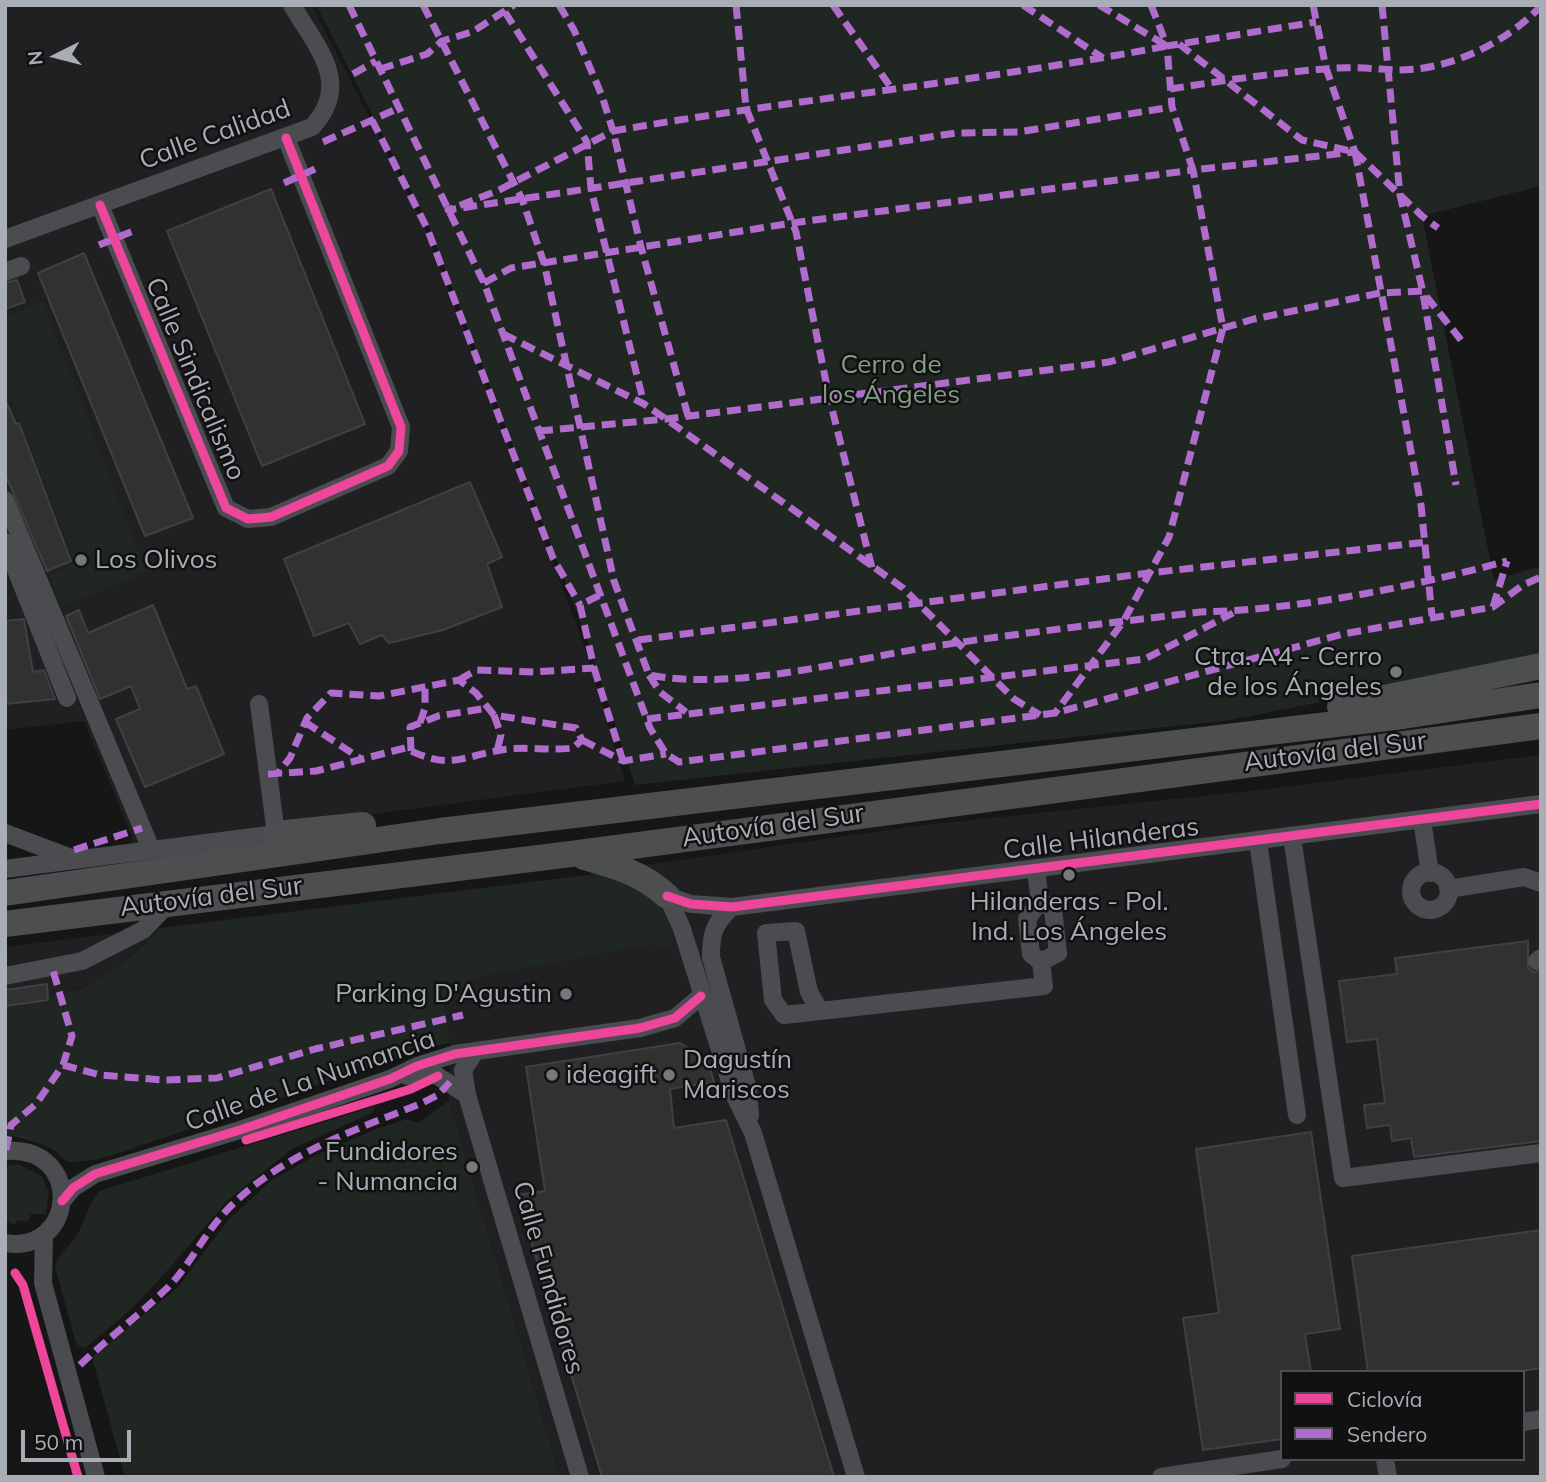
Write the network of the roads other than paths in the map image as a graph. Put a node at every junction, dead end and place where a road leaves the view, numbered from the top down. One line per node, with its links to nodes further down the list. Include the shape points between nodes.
1 (292, 5): 2 (street, Calle Calidad, via 329,69 332,89 326,111 312,127)
2 (286, 138): 3 (street, Calle Calidad); 3 (street, Calle Sindicalismo, via 401,427 399,450 388,466 271,517 248,519 226,508)
3 (100, 205): 4 (street, Calle Calidad)
4 (5, 239)
5 (5, 500): 20 (street)
6 (5, 542): 9 (street)
7 (1541, 666): 12 (highway, via 1290,715)
8 (1541, 695): 12 (highway, Autovía del Sur)
9 (67, 698)
10 (259, 704): 17 (street)
11 (1541, 726): 21 (highway, Autovía del Sur)
12 (1213, 738): 15 (highway, Autovía del Sur)
13 (1541, 804): 14 (street, Calle Hilanderas)
14 (1422, 820): 18 (street, Calle Hilanderas); 25 (street)
15 (439, 831): 17 (highway, via 407,821); 28 (highway, Autovía del Sur)
16 (5, 833): 22 (street)
17 (275, 834): 20 (street)
18 (1293, 837): 19 (street, Calle Hilanderas); 45 (street, via 1343,1178)
19 (1258, 841): 24 (street, Calle Hilanderas); 42 (street)
20 (150, 849): 22 (street)
21 (571, 854): 29 (highway, via 628,869); 30 (highway, Autovía del Sur)
22 (74, 859): 23 (street)
23 (5, 869)
24 (1036, 870): 31 (street); 32 (street, Calle Hilanderas)
25 (1430, 873): 27 (street, via 1444,879); 27 (street, via 1412,884 1411,895 1418,906 1436,909 1446,901)
26 (1541, 883): 27 (street, via 1524,877)
27 (1448, 889)
28 (5, 892)
29 (667, 895): 32 (street, Calle Hilanderas, via 691,904); 36 (street)
30 (171, 901): 33 (highway, Autovía del Sur); 35 (street, via 143,930 82,961)
31 (1040, 901): 34 (street, via 1027,919 1031,954); 34 (street, via 1053,909 1058,953)
32 (732, 907): 37 (street, via 716,922 711,936 711,957)
33 (5, 924)
34 (1041, 962): 38 (street, via 1044,986)
35 (5, 976)
36 (701, 996): 37 (street, via 717,993); 39 (street, Calle de La Numancia, via 675,1018 640,1028); 43 (street)
37 (723, 997): 43 (street, via 748,1090)
38 (820, 1011): 38 (street, via 784,1015 773,1000 766,933 796,931 809,992)
39 (475, 1052): 40 (street, Calle de La Numancia, via 430,1062); 41 (street, Calle Fundidores, via 463,1070)
40 (390, 1079): 41 (street, via 436,1075); 47 (street, Calle de La Numancia)
41 (467, 1095): 54 (street, Calle Fundidores)
42 (1297, 1115)
43 (750, 1127): 55 (street)
44 (5, 1151): 46 (street, via 36,1154)
45 (1541, 1153)
46 (54, 1170): 47 (street, Calle de La Numancia); 48 (street)
47 (88, 1177): 48 (street, Calle de La Numancia)
48 (62, 1201): 49 (street, via 54,1224)
49 (44, 1235): 50 (street); 51 (street)
50 (10, 1244): 51 (street)
51 (43, 1283): 53 (street)
52 (1280, 1459): 56 (street)
53 (96, 1477)
54 (580, 1477)
55 (856, 1477)
56 (1161, 1477)

